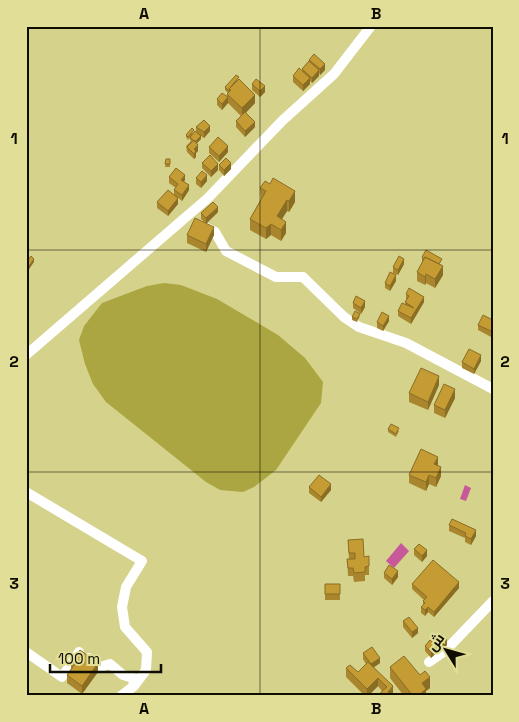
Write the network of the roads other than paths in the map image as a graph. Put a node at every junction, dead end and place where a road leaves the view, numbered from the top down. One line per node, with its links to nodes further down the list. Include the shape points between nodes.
1 (371, 26): 2 (street, via 334,74 299,104)
2 (186, 217): 3 (street); 4 (street, via 215,232 226,251 276,277 303,277 344,317 359,327 406,343)
3 (26, 355)
4 (493, 389)
5 (26, 492): 9 (street, via 142,561 126,587 122,607 125,626 147,652 146,670)
6 (493, 601): 8 (street, via 445,651)
7 (26, 652): 9 (street, via 62,677 80,650 100,667 110,664 123,676 133,678)
8 (429, 662)
9 (134, 686): 10 (street)
10 (121, 696)

